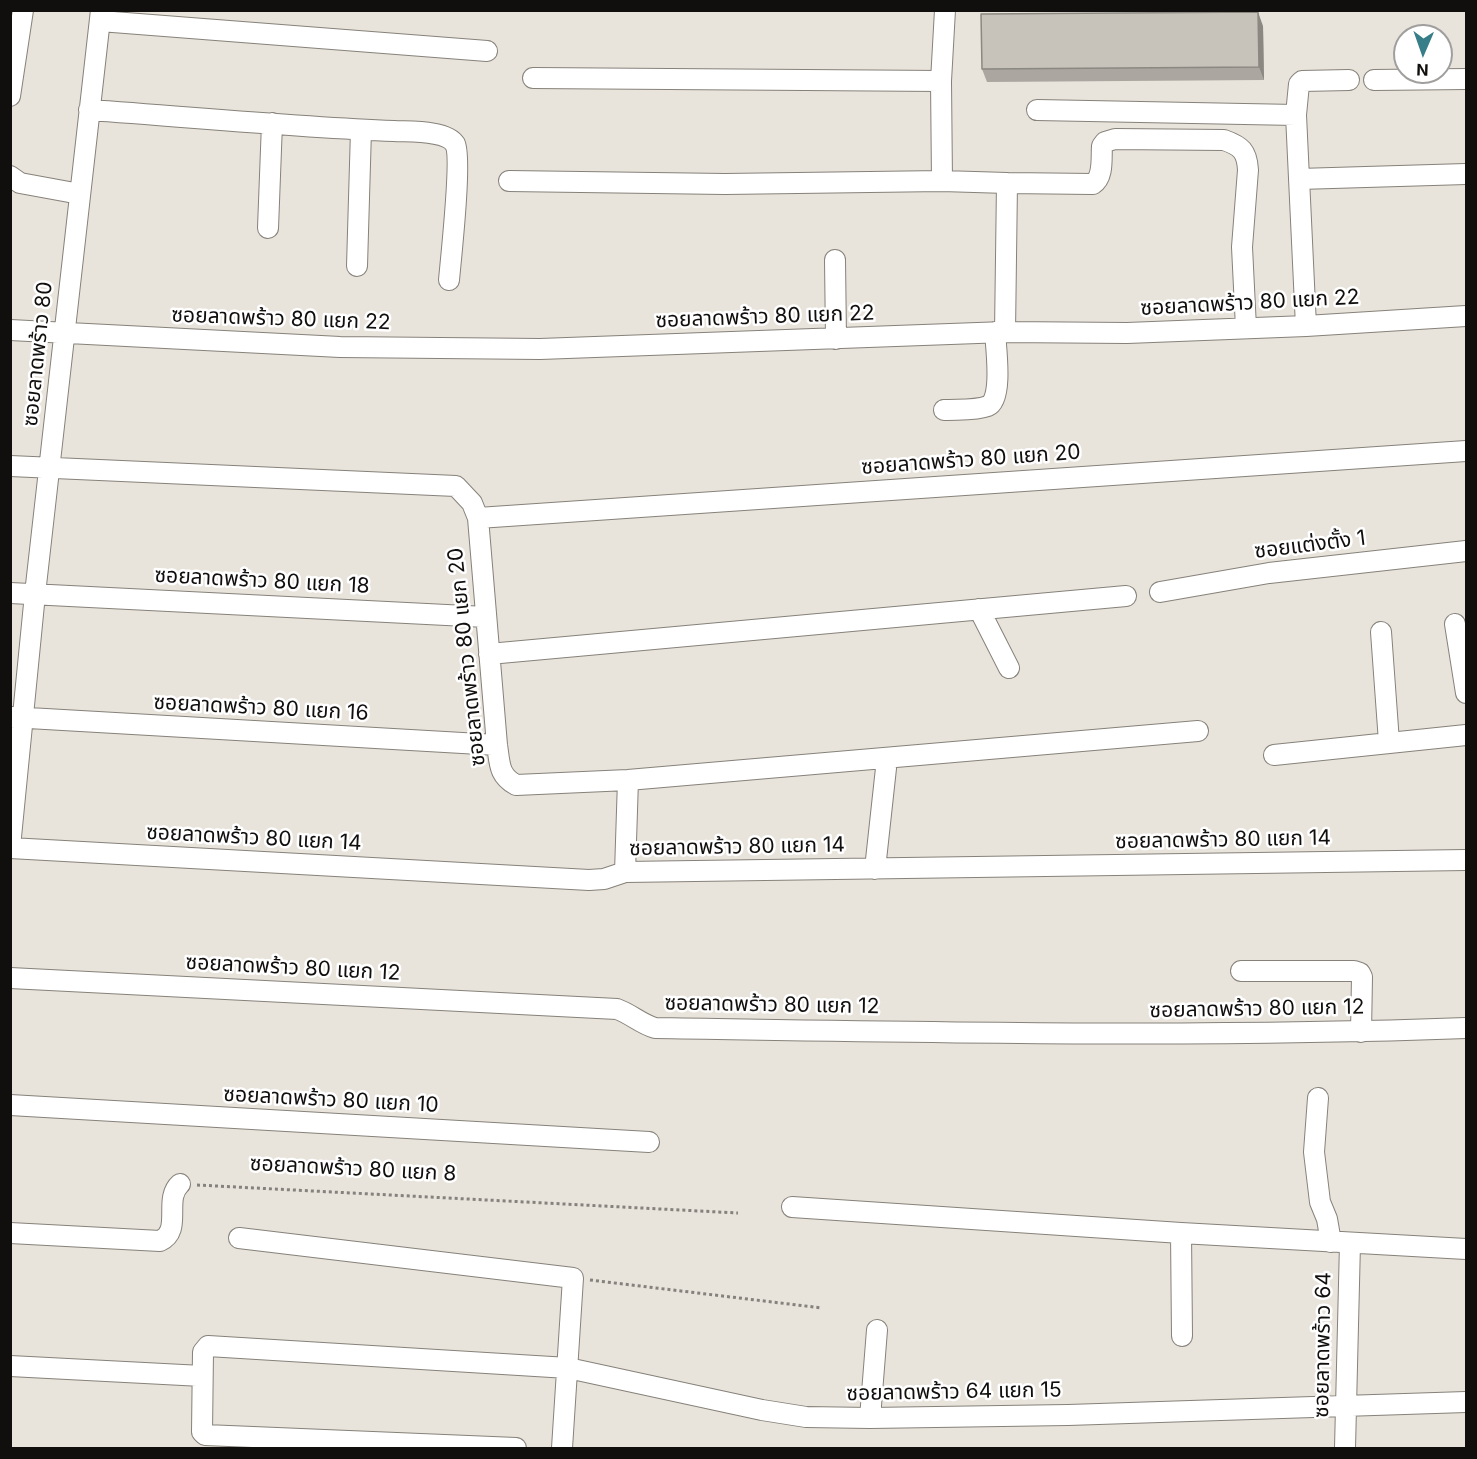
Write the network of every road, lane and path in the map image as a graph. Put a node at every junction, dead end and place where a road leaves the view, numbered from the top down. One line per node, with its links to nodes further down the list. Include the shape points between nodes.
1 (23, 10): 10 (street)
2 (945, 10): 9 (street)
3 (100, 16): 4 (street); 11 (street, ซอยลาดพร้าว 80)
4 (487, 51)
5 (533, 78): 9 (street)
6 (1467, 79): 8 (street)
7 (1348, 80): 13 (street, via 1302,81)
8 (1374, 80)
9 (941, 81): 20 (street)
10 (10, 96)
11 (89, 110): 14 (street); 22 (street, ซอยลาดพร้าว 80)
12 (1037, 110): 13 (street)
13 (1296, 115): 18 (street)
14 (272, 123): 15 (street); 23 (street)
15 (361, 130): 25 (street); 26 (street, via 428,133 447,137 455,144 458,164)
16 (1467, 174): 18 (street)
17 (10, 176): 22 (street, via 20,183)
18 (1299, 179): 28 (street)
19 (508, 181): 20 (street)
20 (942, 181): 21 (street)
21 (1007, 183): 29 (street, via 1093,184 1100,176 1102,146 1115,139 1224,140 1237,145 1248,157 1242,247); 31 (street)
22 (80, 194): 32 (street, ซอยลาดพร้าว 80)
23 (267, 228)
24 (835, 260): 33 (street)
25 (357, 266)
26 (449, 280)
27 (1467, 316): 28 (street, ซอยลาดพร้าว 80 แยก 22)
28 (1306, 326): 29 (street, ซอยลาดพร้าว 80 แยก 22)
29 (1246, 328): 31 (street, ซอยลาดพร้าว 80 แยก 22, via 1127,333)
30 (10, 330): 32 (street, ซอยลาดพร้าว 80 แยก 22)
31 (1000, 332): 33 (street, ซอยลาดพร้าว 80 แยก 22); 34 (street, via 994,401 979,408)
32 (65, 333): 33 (street, ซอยลาดพร้าว 80 แยก 22, via 340,347 529,348); 37 (street, ซอยลาดพร้าว 80)
33 (836, 339)
34 (944, 410)
35 (1467, 451): 38 (street, ซอยลาดพร้าว 80 แยก 20)
36 (10, 466): 37 (street)
37 (49, 468): 38 (street, ซอยลาดพร้าว 80 แยก 20, via 456,486 472,503); 42 (street, ซอยลาดพร้าว 80)
38 (478, 519): 45 (street, ซอยลาดพร้าว 80 แยก 20)
39 (1467, 551): 40 (street, ซอยแต่งตั้ง 1, via 1269,573)
40 (1160, 592)
41 (10, 593): 42 (street, ซอยลาดพร้าว 80 แยก 18)
42 (35, 594): 45 (street, ซอยลาดพร้าว 80 แยก 18); 51 (street, ซอยลาดพร้าว 80)
43 (1126, 596): 44 (street)
44 (979, 609): 48 (street); 49 (street)
45 (486, 617): 48 (street, ซอยลาดพร้าว 80 แยก 20)
46 (1455, 624): 50 (street)
47 (1381, 632): 54 (street)
48 (489, 654): 55 (street, ซอยลาดพร้าว 80 แยก 20)
49 (1009, 668)
50 (1467, 693)
51 (17, 717): 55 (street, ซอยลาดพร้าว 80 แยก 16); 59 (street, ซอยลาดพร้าว 80)
52 (1198, 730): 57 (street, ซอยลาดพร้าว 80 แยก 20)
53 (1467, 735): 54 (street)
54 (1389, 742): 56 (street)
55 (497, 745): 58 (street, ซอยลาดพร้าว 80 แยก 20, via 501,771 506,780 516,785)
56 (1274, 755)
57 (887, 759): 58 (street, ซอยลาดพร้าว 80 แยก 20); 61 (street)
58 (628, 780): 62 (street)
59 (10, 848): 62 (street, ซอยลาดพร้าว 80 แยก 14, via 589,880)
60 (1467, 860): 61 (street, ซอยลาดพร้าว 80 แยก 14)
61 (875, 869): 62 (street, ซอยลาดพร้าว 80 แยก 14)
62 (625, 872)
63 (1241, 971): 66 (street, via 1360,972)
64 (10, 978): 66 (street, ซอยลาดพร้าว 80 แยก 12, via 617,1009 655,1028 1142,1034)
65 (1467, 1028): 66 (street, ซอยลาดพร้าว 80 แยก 12)
66 (1361, 1032)
67 (1318, 1098): 76 (street, ซอยลาดพร้าว 64, via 1314,1152 1320,1202)
68 (10, 1105): 69 (street, ซอยลาดพร้าว 80 แยก 10)
69 (649, 1142)
70 (180, 1184): 72 (path, ซอยลาดพร้าว 80 แยก 8); 73 (street, via 173,1193 171,1232 160,1241)
71 (792, 1207): 74 (street)
72 (738, 1213)
73 (10, 1233)
74 (1181, 1233): 76 (street); 81 (street)
75 (239, 1238): 78 (street)
76 (1340, 1242): 77 (street); 86 (street, ซอยลาดพร้าว 64)
77 (1467, 1249)
78 (573, 1278): 79 (path); 83 (street)
79 (822, 1308)
80 (877, 1330): 87 (street)
81 (1182, 1336)
82 (10, 1366): 84 (street)
83 (568, 1368): 84 (street, ซอยลาดพร้าว 64 แยก 15, via 208,1346 203,1352); 87 (street, ซอยลาดพร้าว 64 แยก 15, via 762,1410 806,1417); 89 (street)
84 (202, 1376): 88 (street, via 205,1435)
85 (1467, 1402): 86 (street, ซอยลาดพร้าว 64 แยก 15)
86 (1346, 1405): 87 (street, ซอยลาดพร้าว 64 แยก 15); 90 (street, ซอยลาดพร้าว 64)
87 (870, 1418)
88 (516, 1449)
89 (562, 1449)
90 (1345, 1449)

